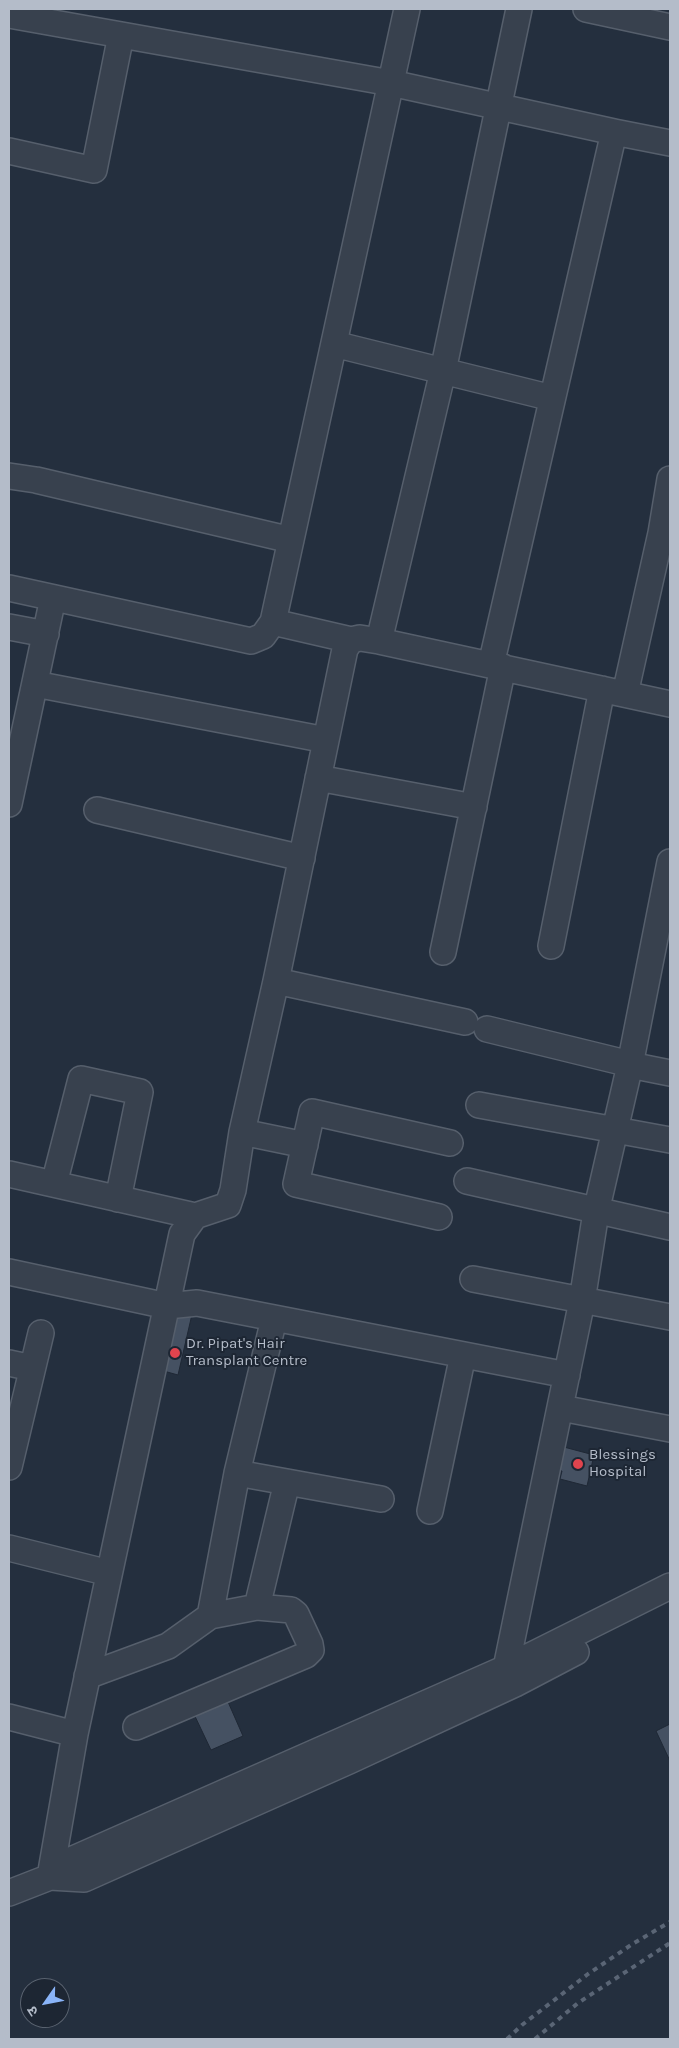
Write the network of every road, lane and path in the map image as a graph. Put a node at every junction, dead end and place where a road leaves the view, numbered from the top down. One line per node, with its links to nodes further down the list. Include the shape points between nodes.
1 (407, 9): 8 (street)
2 (519, 9): 9 (street)
3 (586, 9): 6 (street)
4 (9, 15): 5 (street)
5 (62, 17): 7 (street)
6 (670, 27)
7 (121, 35): 8 (street); 12 (street, via 94,170)
8 (391, 83): 9 (street); 13 (street)
9 (500, 107): 10 (street); 14 (street)
10 (614, 132): 11 (street); 15 (street)
11 (670, 144)
12 (9, 151)
13 (334, 344): 14 (street); 19 (street)
14 (443, 371): 15 (street); 26 (street)
15 (552, 398): 27 (street)
16 (9, 476): 19 (street)
17 (670, 479): 18 (street)
18 (665, 534): 29 (street)
19 (291, 540): 22 (street)
20 (9, 588): 21 (street)
21 (54, 598): 22 (street, via 251,641 263,636); 24 (street)
22 (273, 622): 25 (street)
23 (9, 627): 24 (street)
24 (46, 634): 28 (street)
25 (350, 640): 26 (street); 32 (street, via 345,649)
26 (379, 641): 27 (street)
27 (497, 666): 29 (street); 35 (street)
28 (35, 684): 31 (street); 32 (street)
29 (613, 691): 30 (street); 39 (street)
30 (670, 704)
31 (16, 740): 34 (street)
32 (326, 740): 33 (street)
33 (318, 778): 35 (street); 37 (street)
34 (9, 804)
35 (474, 807): 40 (street)
36 (97, 810): 37 (street)
37 (302, 858): 41 (street)
38 (670, 862): 42 (street)
39 (551, 946)
40 (443, 952)
41 (276, 981): 42 (street, via 476,1025); 46 (street)
42 (630, 1065): 43 (street); 45 (street)
43 (670, 1073)
44 (479, 1105): 45 (street)
45 (614, 1131): 47 (street); 54 (street)
46 (242, 1132): 49 (street); 55 (street, via 228,1205)
47 (670, 1140)
48 (450, 1143): 49 (street, via 312,1112)
49 (304, 1145): 56 (street, via 296,1184)
50 (9, 1174): 52 (street)
51 (467, 1182): 54 (street)
52 (54, 1184): 53 (street); 53 (street, via 81,1080 140,1092)
53 (118, 1199): 55 (street)
54 (596, 1212): 57 (street); 60 (street)
55 (195, 1216): 61 (street, via 182,1234)
56 (439, 1217)
57 (670, 1227)
58 (9, 1272): 61 (street)
59 (473, 1278): 60 (street)
60 (582, 1300): 62 (street); 67 (street)
61 (167, 1306): 63 (street, via 197,1303); 77 (street)
62 (670, 1317)
63 (274, 1319): 65 (street); 72 (street)
64 (41, 1333): 66 (street)
65 (463, 1355): 67 (street); 75 (street)
66 (21, 1365): 70 (street)
67 (567, 1375): 68 (street)
68 (561, 1408): 69 (street); 81 (street)
69 (670, 1429)
70 (12, 1442): 71 (street)
71 (9, 1467)
72 (237, 1473): 73 (street); 80 (street)
73 (287, 1482): 74 (street); 79 (street)
74 (381, 1498)
75 (430, 1511)
76 (9, 1548): 77 (street)
77 (108, 1573): 82 (street)
78 (668, 1595): 81 (street); 86 (street, via 515,1684 349,1762 84,1879)
79 (257, 1607): 80 (street); 84 (street, via 291,1610 296,1614 311,1650 306,1655)
80 (210, 1616): 82 (street, via 168,1646)
81 (506, 1668): 86 (street, via 71,1860)
82 (87, 1676): 85 (street)
83 (9, 1717): 85 (street)
84 (136, 1727)
85 (75, 1734): 86 (street)
86 (50, 1877): 87 (street)
87 (9, 1893)

